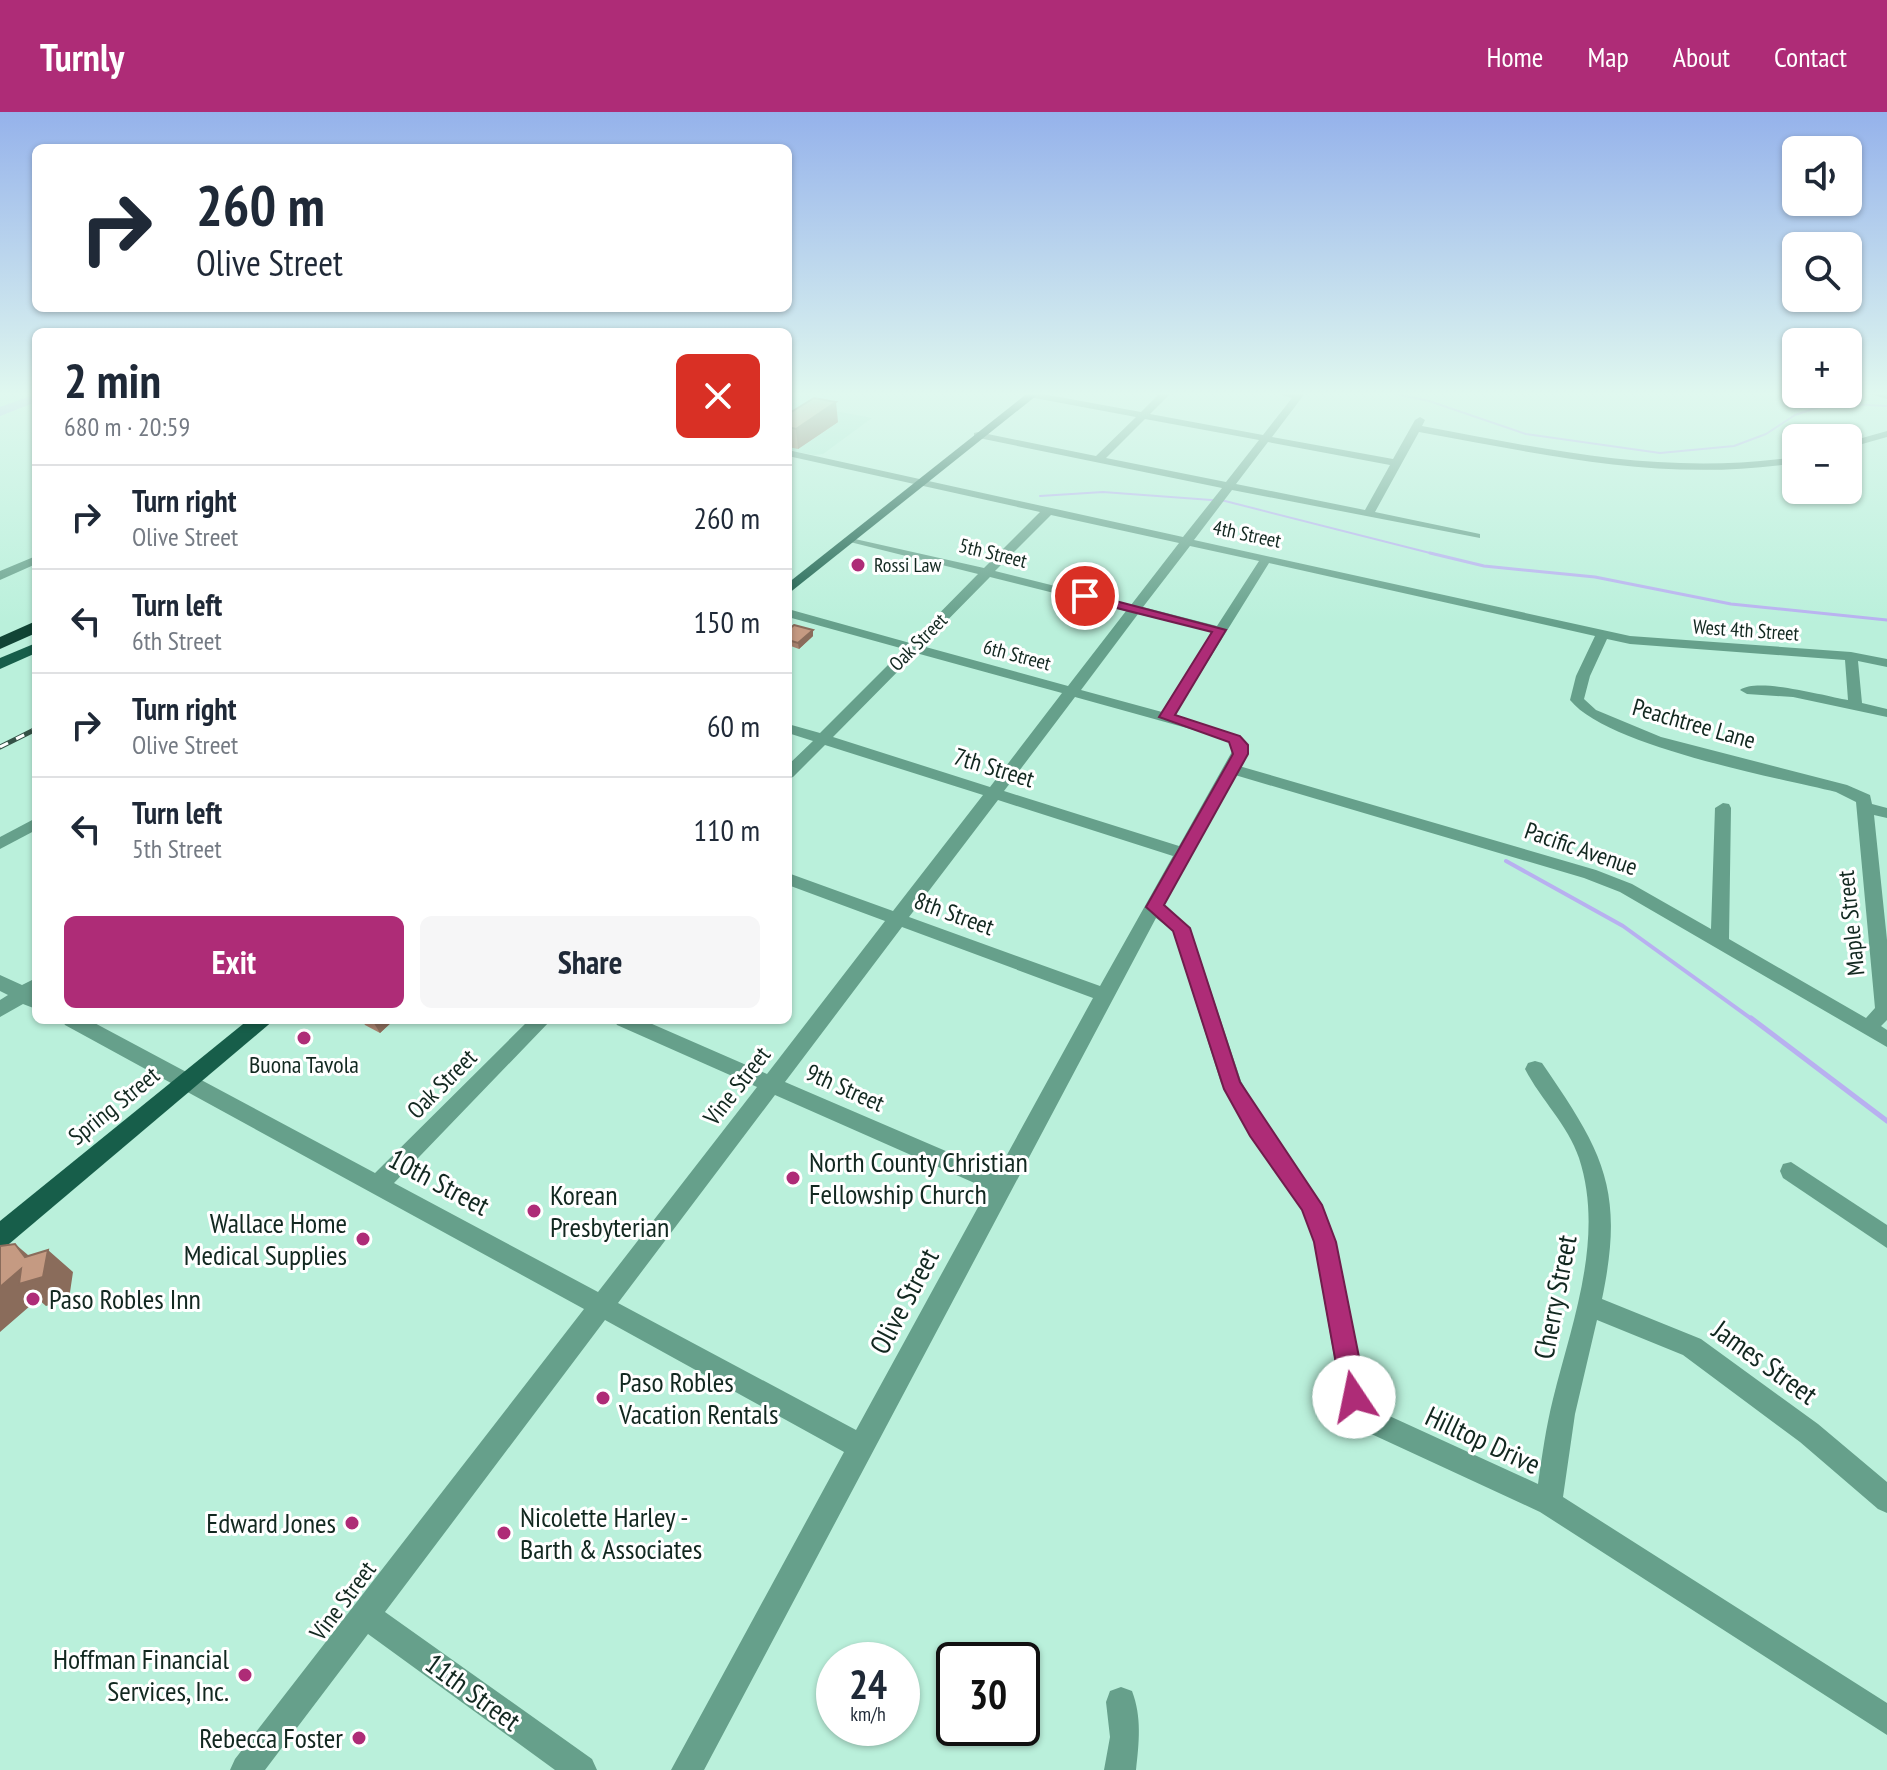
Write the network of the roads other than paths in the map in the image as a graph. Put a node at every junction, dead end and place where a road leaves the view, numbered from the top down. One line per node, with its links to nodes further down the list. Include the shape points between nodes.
1 (863, 469): 6 (street, 4th Street)
2 (936, 469): 6 (main road)
3 (1146, 469): 7 (street)
4 (1243, 469): 7 (street, Vine Street)
5 (1393, 469): 9 (street)
6 (921, 482): 8 (street, 4th Street); 11 (main road)
7 (1231, 486): 9 (street); 12 (street, Vine Street)
8 (1048, 511): 12 (street, 4th Street); 15 (street, Oak Street)
9 (1368, 514): 10 (street)
10 (1476, 536)
11 (850, 539): 15 (street, 5th Street); 17 (main road)
12 (1189, 542): 13 (street, 4th Street); 18 (street, Vine Street)
13 (1266, 559): 23 (street); 24 (street, 4th Street)
14 (32, 562): 16 (street)
15 (987, 572): 18 (street, 5th Street); 26 (street, Oak Street)
16 (0, 576)
17 (792, 587)
18 (1135, 609): 23 (street, 5th Street); 32 (street, Vine Street)
19 (32, 610): 21 (highway)
20 (792, 614): 26 (street, 6th Street)
21 (0, 625)
22 (32, 628): 25 (highway)
23 (1219, 630): 35 (street)
24 (1603, 634): 28 (street, West 4th Street, via 1661,645); 43 (street, Peachtree Lane, via 1577,700 1591,716 1680,747 1841,788 1864,799)
25 (0, 644)
26 (913, 647): 32 (street, 6th Street); 37 (street, Oak Street)
27 (32, 649): 30 (main road)
28 (1851, 656): 29 (street, West 4th Street); 33 (street)
29 (1887, 663)
30 (0, 664)
31 (1747, 690): 33 (street)
32 (1071, 691): 35 (street, 6th Street); 41 (street, Vine Street)
33 (1855, 705): 34 (street)
34 (1887, 713)
35 (1166, 717): 38 (street, 6th Street)
36 (792, 729): 37 (street, 7th Street)
37 (823, 739): 40 (street, Oak Street); 41 (street, 7th Street)
38 (1234, 739): 39 (street, Olive Street, via 1242,748)
39 (1232, 769): 47 (street, Olive Street); 53 (street, Pacific Avenue, via 1590,874 1654,901)
40 (792, 770)
41 (994, 794): 47 (street, 7th Street); 51 (street, Vine Street)
42 (1723, 808): 53 (street)
43 (1866, 808): 44 (street); 48 (street, Maple Street)
44 (1887, 813)
45 (32, 825): 46 (street)
46 (0, 844)
47 (1185, 854): 50 (street, Olive Street)
48 (1878, 874): 52 (street, Maple Street)
49 (792, 880): 51 (street, 8th Street)
50 (1154, 907): 56 (street, Olive Street); 76 (street, Hilltop Drive, via 1181,928 1231,1083 1311,1205 1325,1242 1354,1397 1376,1423)
51 (898, 919): 56 (street, 8th Street); 66 (street, Vine Street)
52 (1881, 922): 62 (street, Maple Street, via 1885,1010)
53 (1720, 939): 62 (street, Pacific Avenue)
54 (0, 982): 55 (street)
55 (32, 994): 57 (street)
56 (1104, 995): 69 (street, Olive Street)
57 (0, 1010)
58 (80, 1024): 65 (street, 10th Street)
59 (258, 1024): 65 (main road, Spring Street)
60 (537, 1024): 68 (street, Oak Street)
61 (633, 1024): 66 (street, 9th Street)
62 (1868, 1028): 63 (street, Pacific Avenue)
63 (1887, 1039)
64 (1535, 1069): 73 (street, Cherry Street, via 1593,1166 1598,1262)
65 (189, 1081): 68 (street, 10th Street); 70 (main road, Spring Street)
66 (771, 1084): 69 (street, 9th Street); 72 (street, Vine Street)
67 (1791, 1171): 71 (street)
68 (379, 1184): 72 (street, 10th Street)
69 (1001, 1185): 74 (street, Olive Street)
70 (0, 1236)
71 (1887, 1238)
72 (601, 1305): 74 (street, 10th Street); 77 (street, Vine Street)
73 (1588, 1305): 75 (street, James Street, via 1700,1352 1809,1433); 76 (street, Cherry Street)
74 (860, 1446): 82 (street, Olive Street)
75 (1887, 1500)
76 (1549, 1503): 79 (street, Hilltop Drive)
77 (365, 1615): 80 (street, Vine Street); 81 (street, 11th Street)
78 (1121, 1702): 83 (street, via 1125,1737)
79 (1887, 1720)
80 (246, 1770)
81 (581, 1770)
82 (687, 1770)
83 (1120, 1770)

